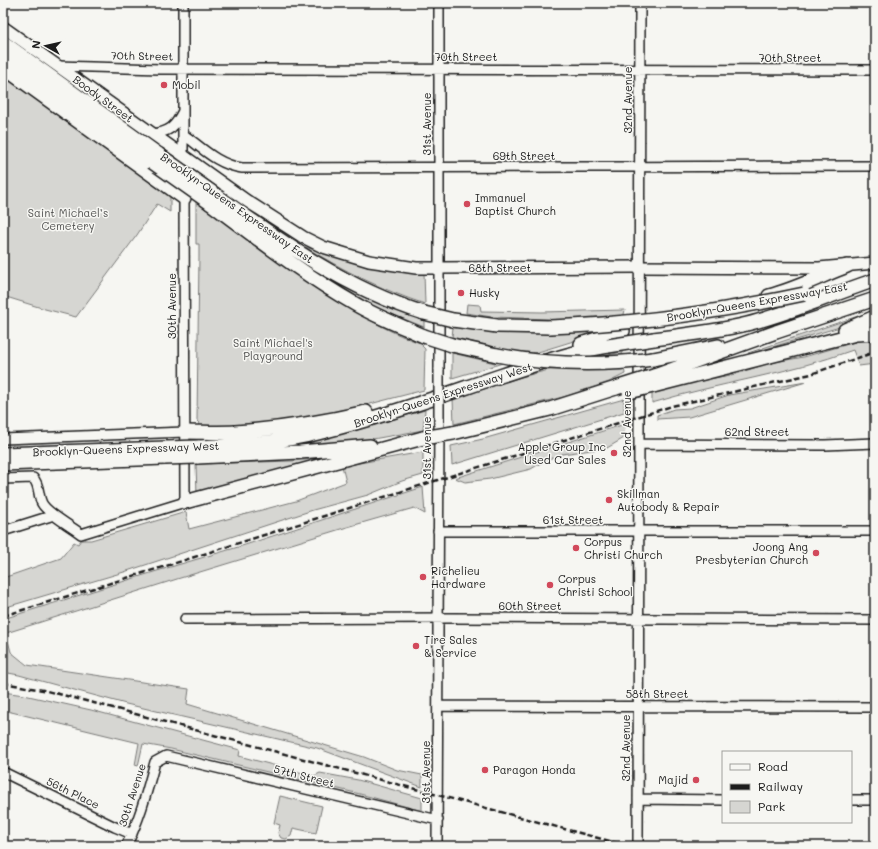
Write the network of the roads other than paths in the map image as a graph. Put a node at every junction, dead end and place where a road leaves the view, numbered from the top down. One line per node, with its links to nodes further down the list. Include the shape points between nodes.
1 (184, 3): 9 (street, 30th Avenue)
2 (440, 3): 10 (street, 31st Avenue)
3 (640, 3): 11 (street, 32nd Avenue)
4 (3, 27): 7 (main road, Boody Street)
5 (3, 42): 17 (highway, Brooklyn-Queens Expressway East)
6 (3, 55): 17 (highway, Brooklyn-Queens Expressway East)
7 (57, 66): 9 (street, 70th Street); 14 (main road, Boody Street)
8 (3, 67): 21 (highway)
9 (183, 69): 10 (street, 70th Street); 13 (street, 30th Avenue)
10 (440, 69): 11 (street, 70th Street); 20 (street, 31st Avenue)
11 (640, 70): 12 (street, 70th Street); 19 (street, 32nd Avenue)
12 (875, 70)
13 (183, 110): 14 (street, via 173,127 166,132); 15 (street, 30th Avenue)
14 (152, 134): 16 (main road, Boody Street)
15 (183, 134): 16 (street, 30th Avenue); 20 (street, 69th Street, via 222,162 242,168)
16 (183, 155): 21 (street, 30th Avenue); 27 (main road, 68th Street, via 247,201 323,247 376,263)
17 (155, 158): 22 (highway, Brooklyn-Queens Expressway East, bridge)
18 (875, 166): 19 (street, 69th Street)
19 (640, 167): 20 (street, 69th Street); 26 (street, 32nd Avenue)
20 (439, 168): 27 (street, 31st Avenue)
21 (184, 198): 38 (street, 30th Avenue)
22 (213, 199): 30 (highway, Brooklyn-Queens Expressway East, bridge, via 354,284 424,313 497,326 550,327); 32 (highway, Brooklyn-Queens Expressway East, bridge, via 337,294 381,318 452,345 530,360 575,364 620,363 653,360)
23 (875, 255): 25 (main road)
24 (875, 263): 25 (main road, 68th Street)
25 (847, 266): 26 (main road, 68th Street); 30 (highway, via 780,293)
26 (640, 267): 27 (main road, 68th Street); 42 (street, 32nd Avenue)
27 (439, 268): 51 (street, 31st Avenue, bridge)
28 (874, 280): 30 (highway, Brooklyn-Queens Expressway East, bridge); 35 (highway, Brooklyn-Queens Expressway West, bridge, via 748,324 608,346)
29 (875, 299): 32 (highway)
30 (687, 316): 35 (highway, via 623,331 564,349)
31 (875, 317): 34 (highway)
32 (776, 332): 36 (highway, Brooklyn-Queens Expressway West)
33 (875, 333): 34 (highway, via 856,334)
34 (802, 347): 36 (highway)
35 (518, 370): 37 (highway, Brooklyn-Queens Expressway West)
36 (654, 381): 39 (highway, Brooklyn-Queens Expressway West, bridge, via 496,423)
37 (419, 403): 38 (highway, via 278,427 234,432); 43 (highway, Brooklyn-Queens Expressway West, via 357,423 303,436)
38 (185, 432): 40 (street, Brooklyn-Queens Expressway West); 48 (street, 30th Avenue)
39 (423, 438): 43 (highway, Brooklyn-Queens Expressway West, via 328,450); 48 (highway)
40 (3, 439)
41 (875, 443): 42 (street, 62nd Street)
42 (639, 444): 53 (street, 32nd Avenue)
43 (198, 452): 44 (highway, Brooklyn-Queens Expressway West, bridge)
44 (166, 453): 45 (highway, Brooklyn-Queens Expressway West); 46 (highway, Brooklyn-Queens Expressway West)
45 (3, 454)
46 (3, 464)
47 (3, 479): 49 (street, via 33,478 39,488 43,505)
48 (185, 502): 49 (street, via 81,534)
49 (54, 515): 50 (street)
50 (3, 531)
51 (438, 531): 53 (street, 61st Street); 54 (street, 31st Avenue)
52 (875, 531): 53 (street, 61st Street)
53 (639, 532): 55 (street, 32nd Avenue)
54 (438, 618): 55 (street, 60th Street); 56 (street, 60th Street); 58 (street, 31st Avenue)
55 (639, 618): 57 (street, 60th Street); 59 (street, 32nd Avenue)
56 (185, 619)
57 (875, 620)
58 (438, 706): 59 (street, 58th Street); 67 (street, 31st Avenue)
59 (639, 706): 60 (street, 58th Street); 63 (street, 32nd Avenue)
60 (875, 707)
61 (166, 756): 67 (street, 57th Street); 68 (street, 30th Avenue, via 156,762)
62 (3, 772): 68 (street, 56th Place)
63 (638, 799): 64 (street); 71 (street, 32nd Avenue)
64 (722, 800)
65 (852, 800): 66 (street)
66 (875, 800)
67 (438, 820): 70 (street, 31st Avenue)
68 (132, 834): 69 (street, 30th Avenue)
69 (126, 846)
70 (437, 846)
71 (638, 846)

